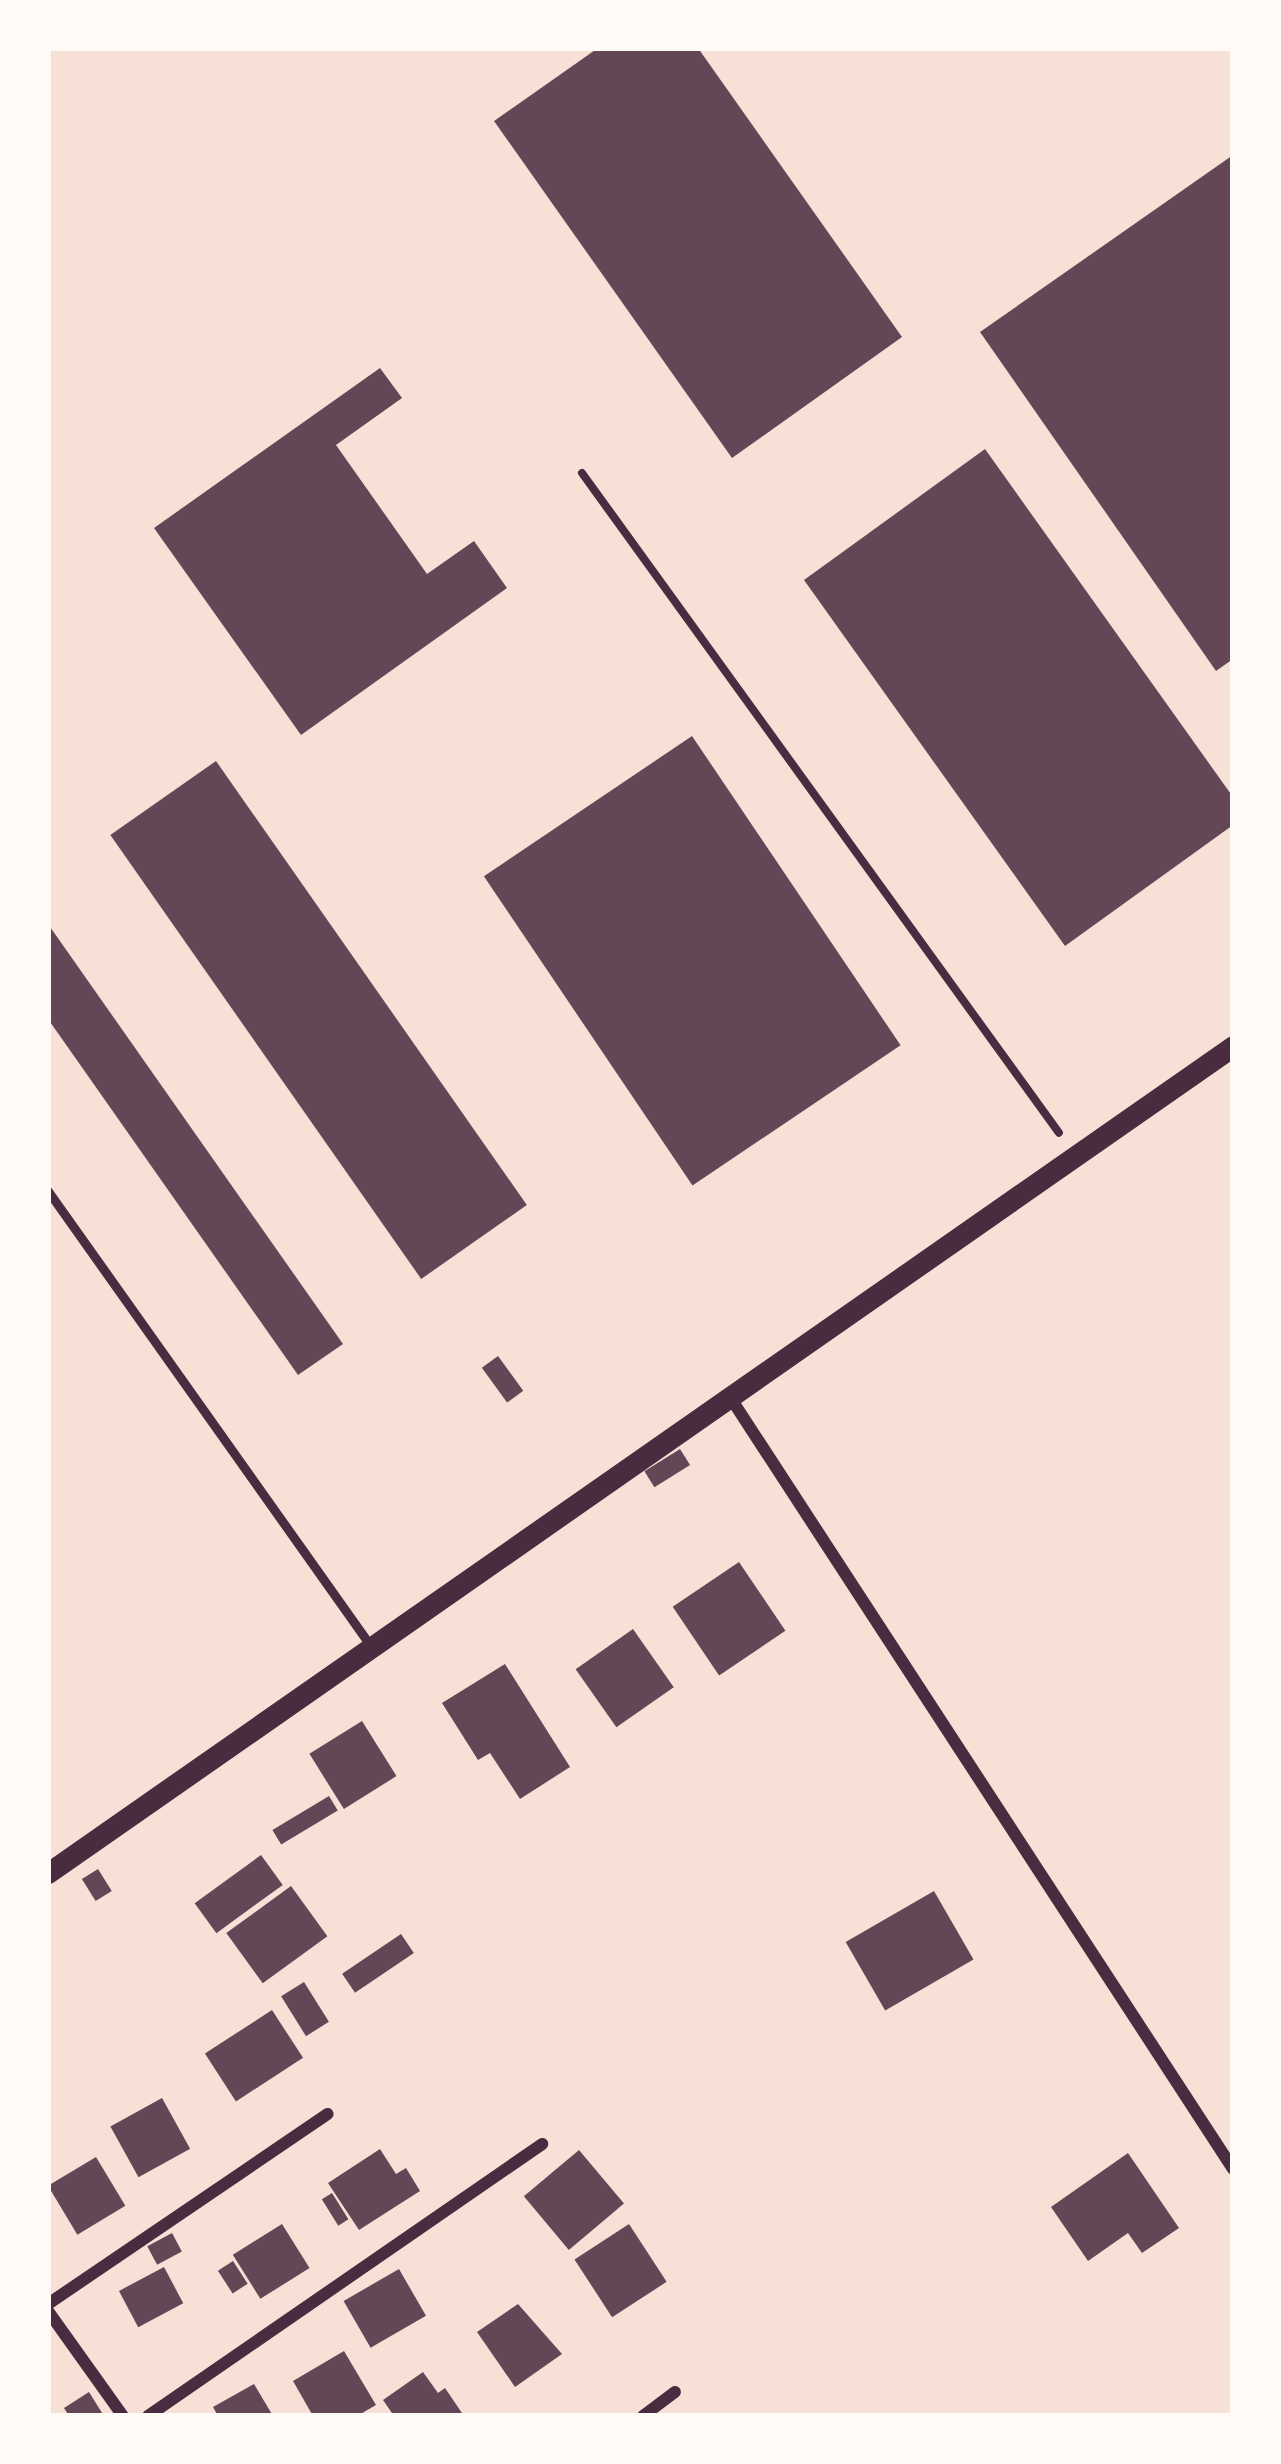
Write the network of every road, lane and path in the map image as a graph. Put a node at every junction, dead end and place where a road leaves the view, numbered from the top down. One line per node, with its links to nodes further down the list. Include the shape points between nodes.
1 (582, 473): 3 (path)
2 (1233, 1046): 3 (street)
3 (1076, 1156): 5 (street)
4 (48, 1191): 6 (lane)
5 (730, 1396): 6 (street); 10 (street)
6 (374, 1649): 7 (street)
7 (48, 1873)
8 (328, 2114): 11 (street)
9 (542, 2144): 14 (street)
10 (1233, 2169)
11 (48, 2308): 13 (street)
12 (675, 2392): 15 (street)
13 (123, 2416)
14 (148, 2416)
15 (643, 2416)

